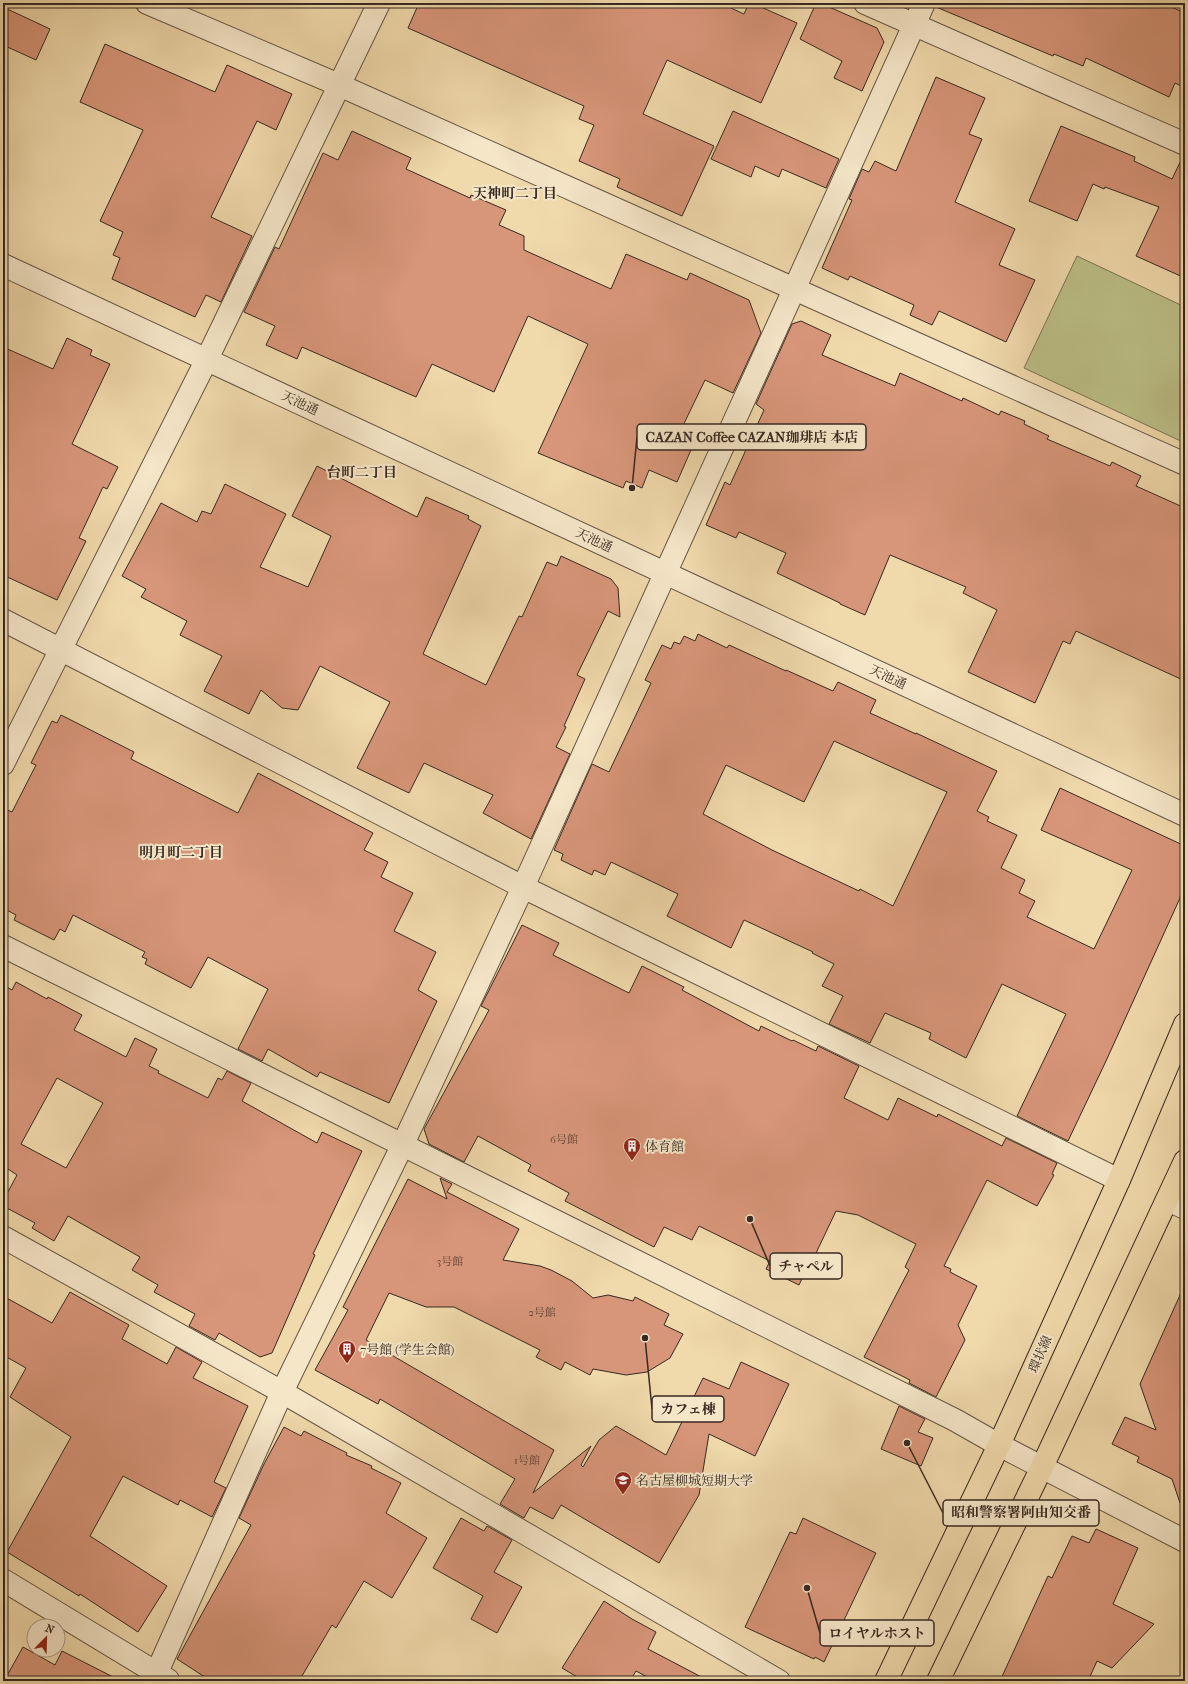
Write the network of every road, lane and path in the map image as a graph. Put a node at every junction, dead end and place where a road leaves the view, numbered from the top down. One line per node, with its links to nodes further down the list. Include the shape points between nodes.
1 (147, 3): 6 (street)
2 (379, 3): 6 (street)
3 (865, 3): 5 (street)
4 (924, 3): 5 (street)
5 (914, 26): 7 (street); 9 (street)
6 (339, 85): 9 (street); 10 (street)
7 (1185, 144)
8 (3, 265): 10 (street, 天池通)
9 (795, 288): 11 (street); 12 (street)
10 (207, 360): 12 (street, 天池通); 14 (street)
11 (1185, 464)
12 (666, 574): 16 (street, 天池通); 17 (street)
13 (3, 620): 14 (street)
14 (61, 651): 15 (street); 17 (street)
15 (3, 764)
16 (1185, 815)
17 (523, 887): 20 (street); 22 (street)
18 (3, 946): 20 (street)
19 (1185, 1024): 22 (main road, 環状線)
20 (403, 1144): 25 (street); 26 (street, via 948,1417)
21 (1185, 1161): 23 (main road)
22 (1119, 1180): 26 (main road, 環状線)
23 (1176, 1204): 27 (main road)
24 (3, 1237): 25 (street)
25 (282, 1392): 30 (street); 31 (street)
26 (999, 1445): 27 (street); 32 (main road, 環状線)
27 (1042, 1467): 28 (street); 33 (main road)
28 (1185, 1541)
29 (3, 1580): 30 (street)
30 (160, 1678)
31 (780, 1681)
32 (886, 1681)
33 (938, 1681)

